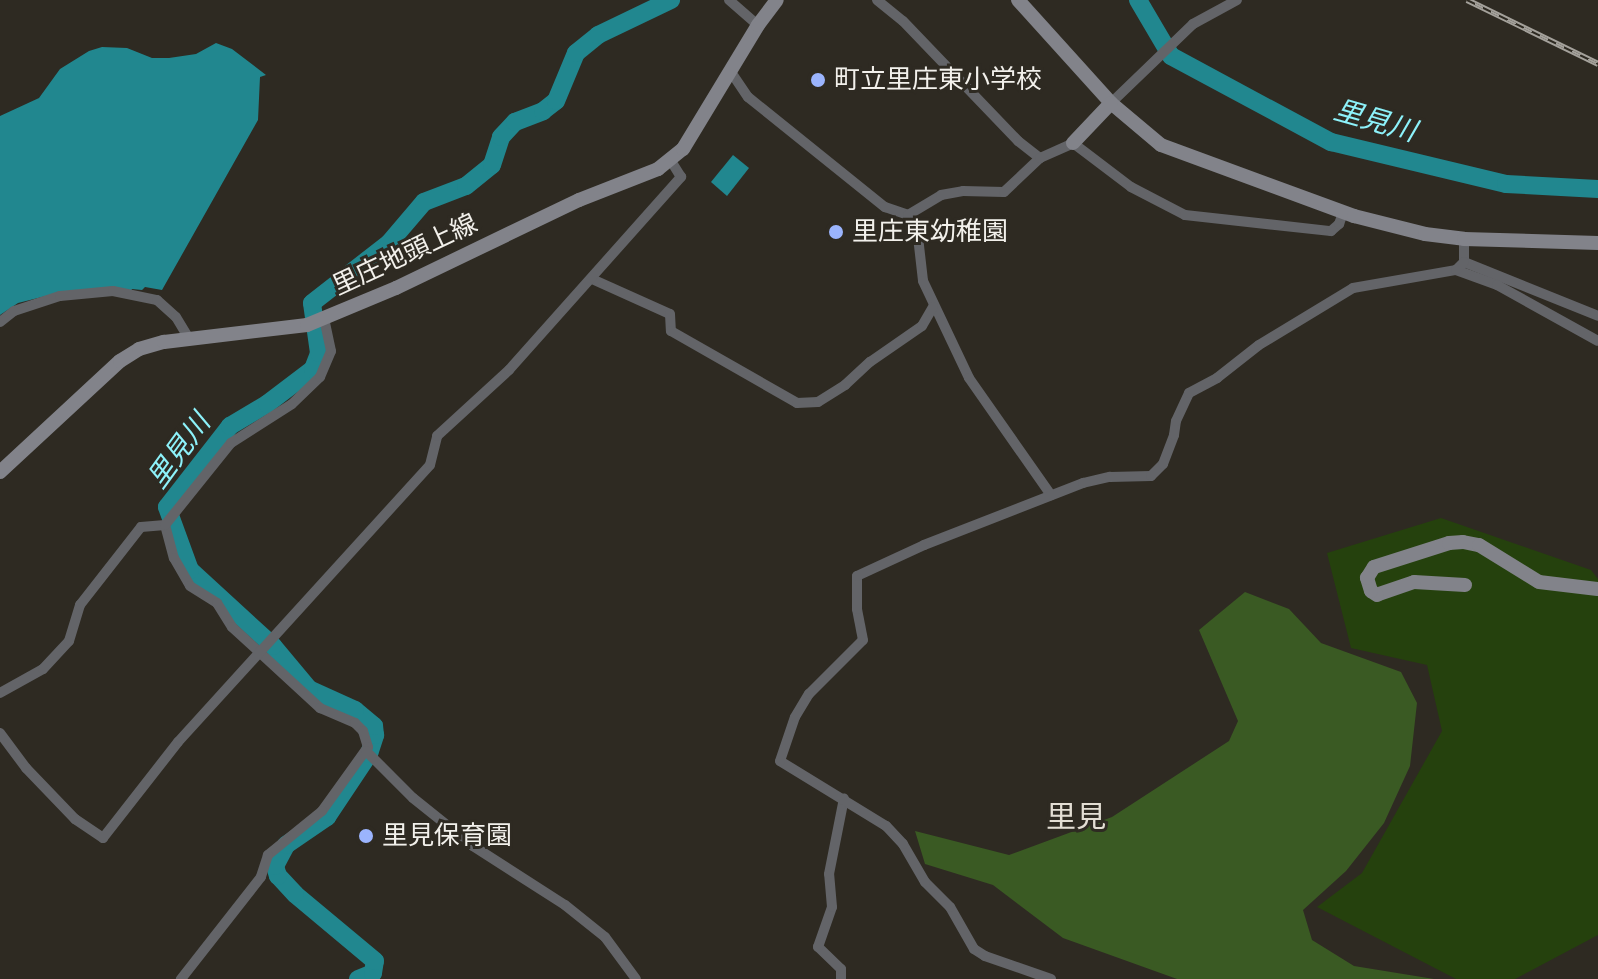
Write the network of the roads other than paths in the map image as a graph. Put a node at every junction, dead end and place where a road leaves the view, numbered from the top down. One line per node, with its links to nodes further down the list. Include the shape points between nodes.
1 (729, 0): 6 (street)
2 (777, 0): 6 (street, 里庄地頭上線)
3 (877, 0): 10 (street)
4 (1018, 0): 8 (street)
5 (1237, 0): 8 (street, via 1193,24)
6 (758, 25): 7 (street, 里庄地頭上線)
7 (731, 72): 11 (street, 里庄地頭上線); 13 (street, via 748,97 885,207)
8 (1111, 103): 9 (street); 12 (street, via 1161,145)
9 (1073, 143): 10 (street); 12 (street, via 1131,187 1185,215 1331,231)
10 (1040, 158): 13 (street, via 1004,192 941,195)
11 (671, 161): 17 (street, via 681,177); 20 (street, 里庄地頭上線)
12 (1343, 213): 14 (street)
13 (908, 215): 18 (street, via 917,228 923,281)
14 (1464, 239): 15 (street); 16 (street)
15 (1598, 243)
16 (1460, 266): 19 (street); 23 (street); 25 (street, via 1353,288 1319,305 1189,393 1163,464 1151,476 1099,478)
17 (592, 279): 18 (street, via 670,314 671,331 797,403 818,402 845,385 922,326); 29 (street, via 509,370 437,436 430,465)
18 (933, 307): 25 (street, via 969,378)
19 (1598, 316)
20 (317, 321): 22 (street, 里庄地頭上線); 26 (street, via 331,351 320,377 292,404 231,443)
21 (0, 322): 22 (street, via 14,311 60,296 113,291 157,300)
22 (190, 340): 24 (street, 里庄地頭上線, via 130,353)
23 (1598, 341)
24 (0, 472)
25 (1051, 495): 33 (street, via 857,576 863,640 809,694 780,761)
26 (165, 525): 29 (street, via 174,558 190,586 217,603 232,627); 30 (street, via 141,527 80,605 69,641 43,669)
27 (1465, 585): 28 (street, via 1414,582 1377,595 1367,578 1374,567 1463,542 1479,545 1539,582)
28 (1598, 589)
29 (260, 651): 31 (street, via 178,742 103,838 75,819); 32 (street, via 320,708 355,723 363,731)
30 (0, 693)
31 (0, 733)
32 (366, 751): 34 (street, via 322,811 268,855 261,877); 35 (street, via 473,846 605,937)
33 (844, 798): 36 (street, via 829,874 832,907 818,947 841,969); 37 (street, via 874,816 903,844 974,949)
34 (181, 979)
35 (636, 979)
36 (841, 979)
37 (1051, 979)

